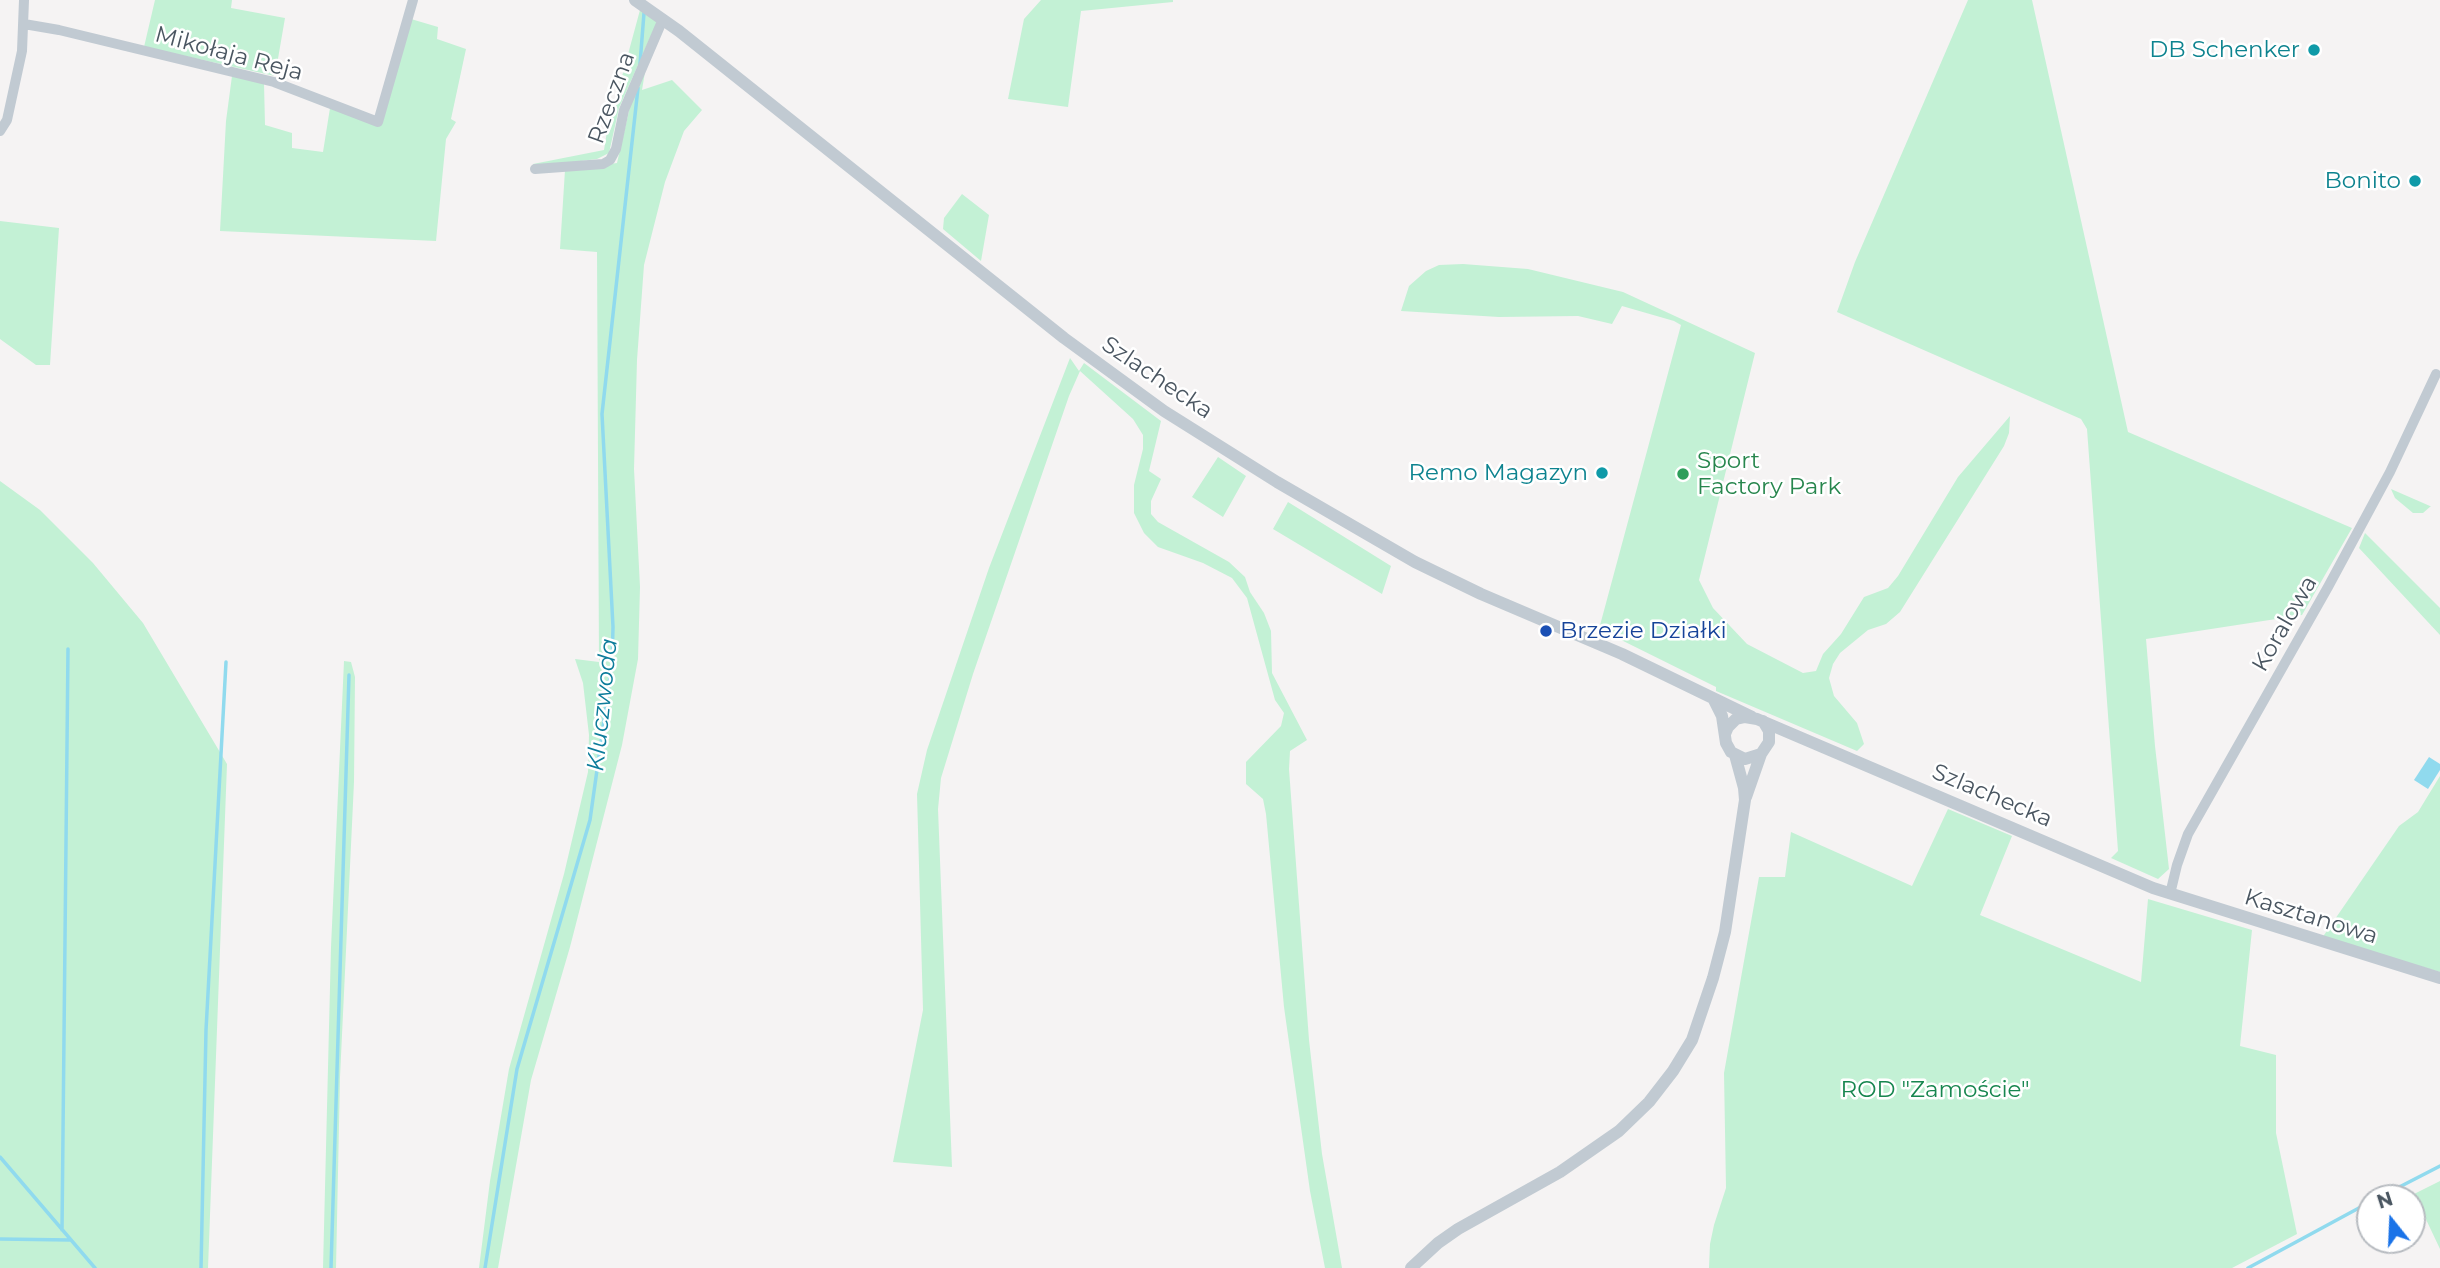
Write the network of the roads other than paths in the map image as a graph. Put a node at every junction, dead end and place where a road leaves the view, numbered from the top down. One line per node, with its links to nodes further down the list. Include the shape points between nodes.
1 (24, 0): 5 (street)
2 (413, 0): 5 (street, Mikołaja Reja, via 378,122 274,82)
3 (636, 1): 4 (street, Szlachecka)
4 (660, 16): 7 (street, Rzeczna, via 610,160); 9 (street, Szlachecka, via 1064,338 1164,411 1415,562)
5 (24, 24): 6 (street, via 11,105)
6 (0, 131)
7 (534, 169)
8 (2436, 374): 16 (street, Koralowa, via 2335,576 2188,834)
9 (1714, 700): 10 (street, Szlachecka); 11 (street)
10 (1758, 719): 11 (street, via 1736,719); 12 (street, Szlachecka); 13 (street, via 1769,731)
11 (1725, 734): 14 (street)
12 (1798, 736): 13 (street); 16 (street, Szlachecka)
13 (1764, 750): 14 (street, via 1751,759); 15 (street)
14 (1735, 755): 15 (street)
15 (1745, 800): 18 (street, via 1722,943 1692,1040 1674,1071 1619,1131 1560,1172 1458,1228)
16 (2170, 894): 17 (street, Kasztanowa)
17 (2440, 978)
18 (1411, 1268)

